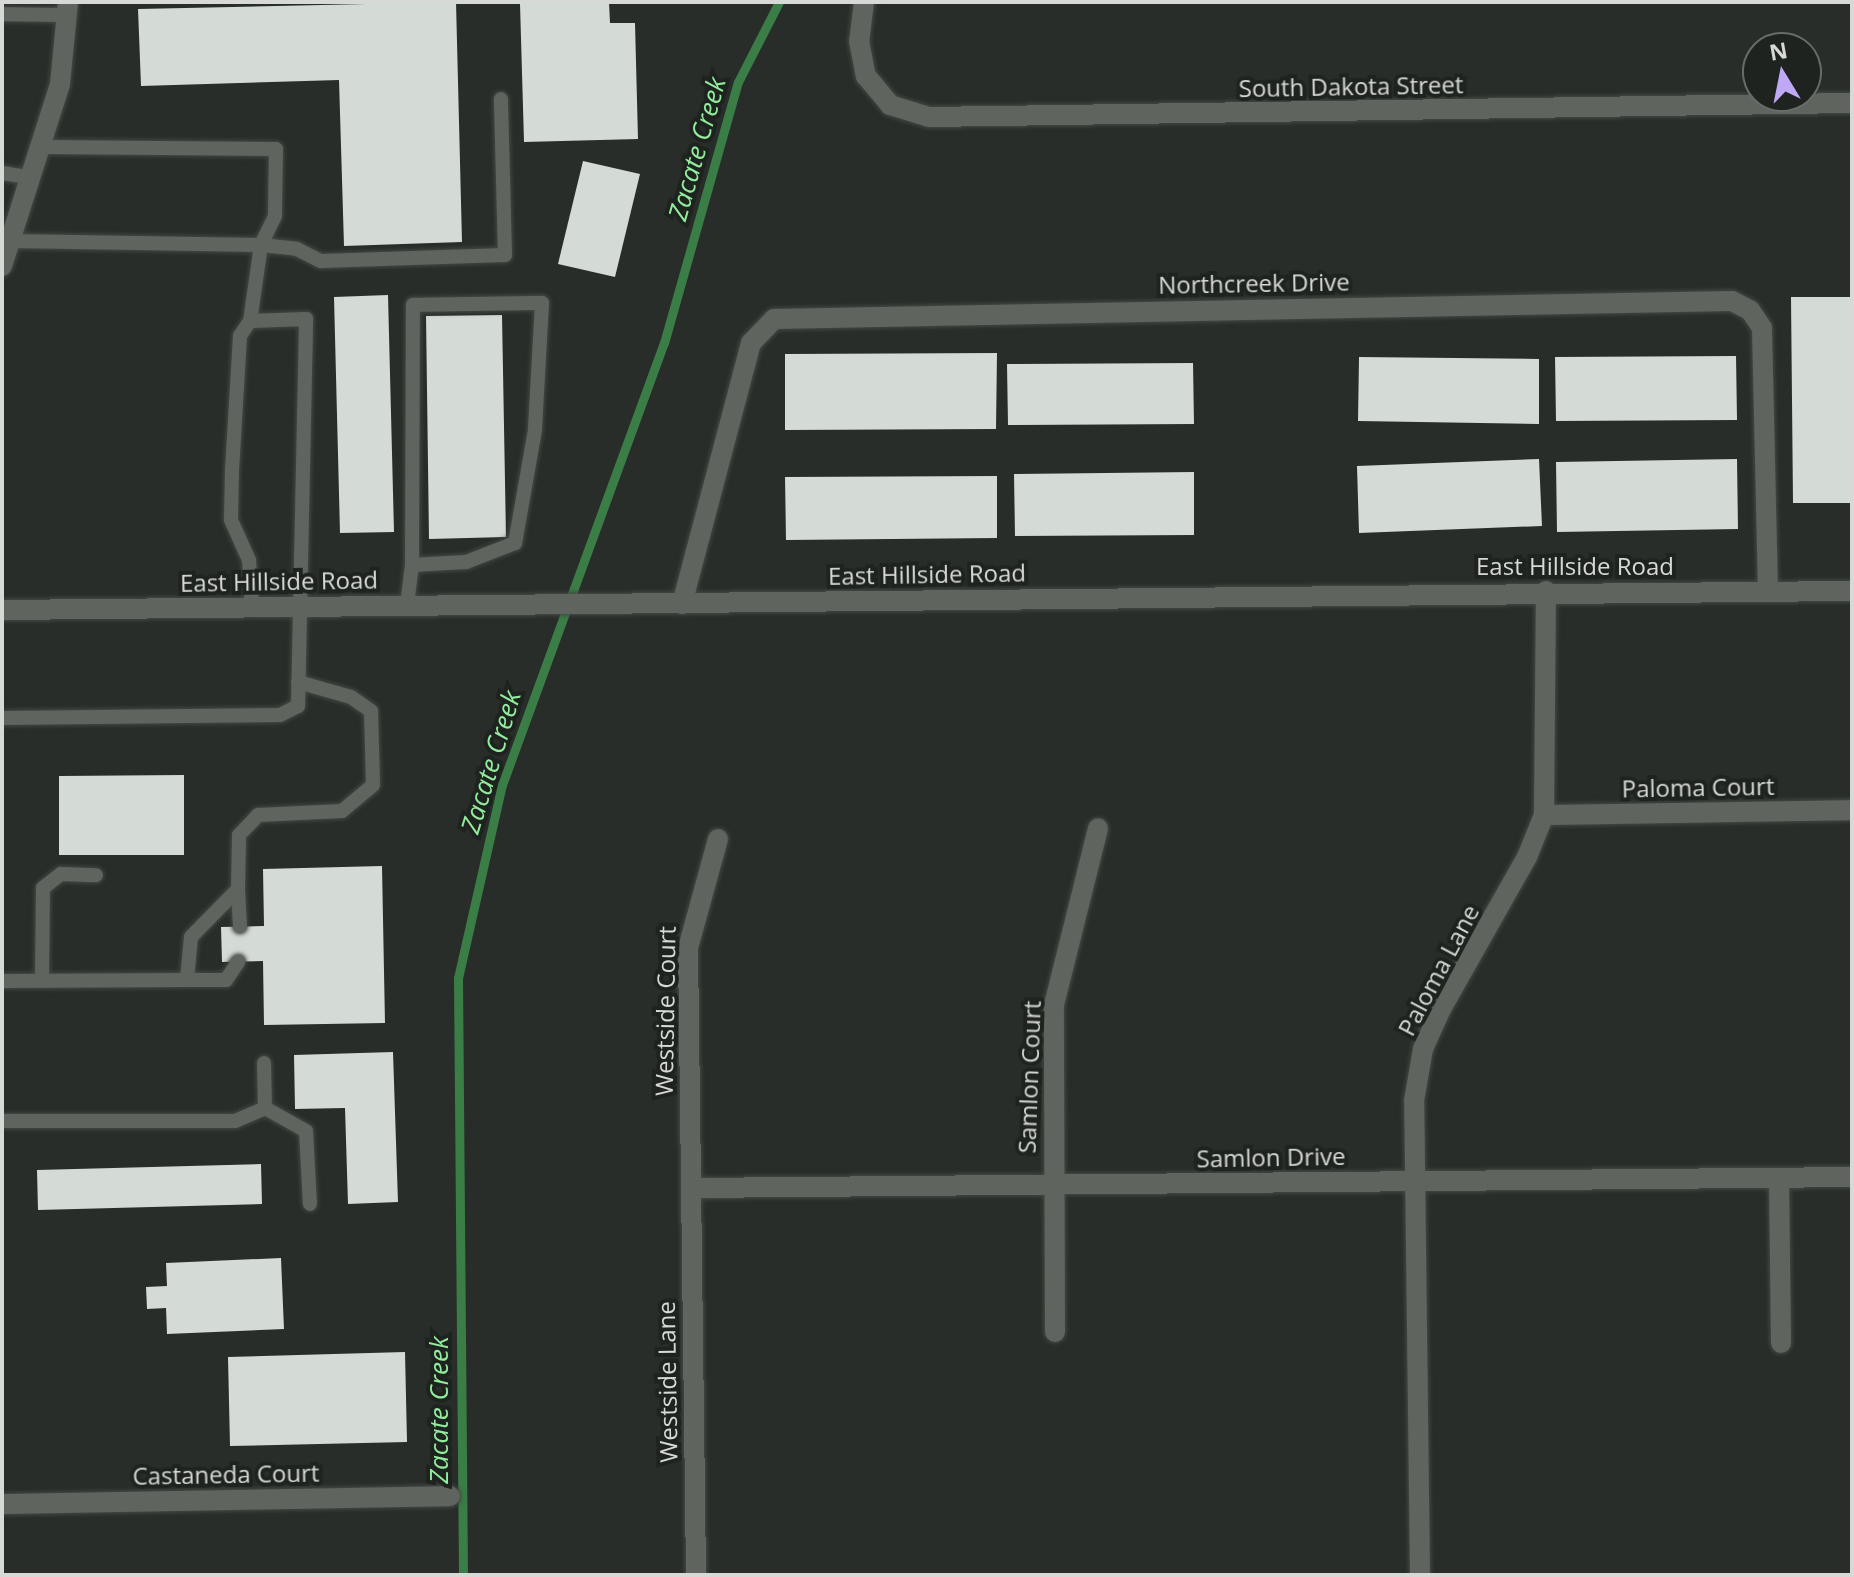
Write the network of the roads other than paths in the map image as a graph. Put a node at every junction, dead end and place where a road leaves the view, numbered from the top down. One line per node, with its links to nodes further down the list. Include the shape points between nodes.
1 (864, 2): 5 (street, South Dakota Street, via 859,41 866,76 890,105 929,117)
2 (68, 8): 3 (lane); 6 (street, via 60,84)
3 (2, 14)
4 (501, 99): 10 (lane, via 505,255 321,261 297,249)
5 (1852, 103)
6 (43, 147): 8 (street); 10 (lane, via 276,149 275,216)
7 (2, 173): 8 (lane)
8 (32, 178): 9 (street)
9 (11, 241): 10 (lane); 11 (street)
10 (261, 245): 12 (lane)
11 (2, 266)
12 (250, 321): 19 (lane, via 306,319); 20 (lane, via 240,336 231,520 249,560)
13 (412, 565): 13 (lane, via 413,305 542,303 535,430 515,543 466,562); 18 (lane)
14 (1546, 591): 16 (street, East Hillside Road); 17 (street, East Hillside Road); 25 (street, Paloma Lane)
15 (1852, 591): 16 (street, East Hillside Road)
16 (1768, 592): 17 (street, Northcreek Drive, via 1762,328 1750,310 1732,301 774,319 751,343)
17 (682, 604): 18 (street, East Hillside Road)
18 (407, 605): 19 (street, East Hillside Road)
19 (299, 606): 20 (street, East Hillside Road); 22 (lane)
20 (252, 607): 21 (street, East Hillside Road)
21 (2, 610)
22 (298, 682): 23 (lane, via 298,706 280,715); 29 (lane, via 351,697 371,711 373,785 342,811 258,815 239,835)
23 (2, 718)
24 (1852, 810): 25 (street, Paloma Court)
25 (1544, 815): 40 (street, Paloma Lane, via 1423,1049 1414,1101)
26 (1098, 828): 41 (street, Samlon Court, via 1054,1005)
27 (718, 839): 42 (street, Westside Court, via 688,948)
28 (96, 875): 32 (lane, via 61,874 43,888)
29 (238, 889): 30 (lane); 33 (lane, via 191,937)
30 (240, 926)
31 (238, 962): 33 (lane, via 226,980)
32 (42, 980): 33 (lane); 34 (lane)
33 (187, 980)
34 (2, 981)
35 (264, 1063): 36 (lane)
36 (265, 1108): 37 (lane, via 235,1121); 43 (lane, via 306,1131)
37 (2, 1121)
38 (1852, 1177): 39 (street, Samlon Drive)
39 (1779, 1178): 40 (street, Samlon Drive); 45 (street)
40 (1416, 1181): 41 (street, Samlon Drive); 49 (street, Paloma Lane)
41 (1052, 1185): 42 (street, Samlon Drive); 44 (street, Samlon Court)
42 (691, 1188): 48 (street, Westside Lane)
43 (310, 1204)
44 (1055, 1332)
45 (1781, 1343)
46 (450, 1496): 47 (street, Castaneda Court)
47 (2, 1504)
48 (696, 1575)
49 (1420, 1575)

